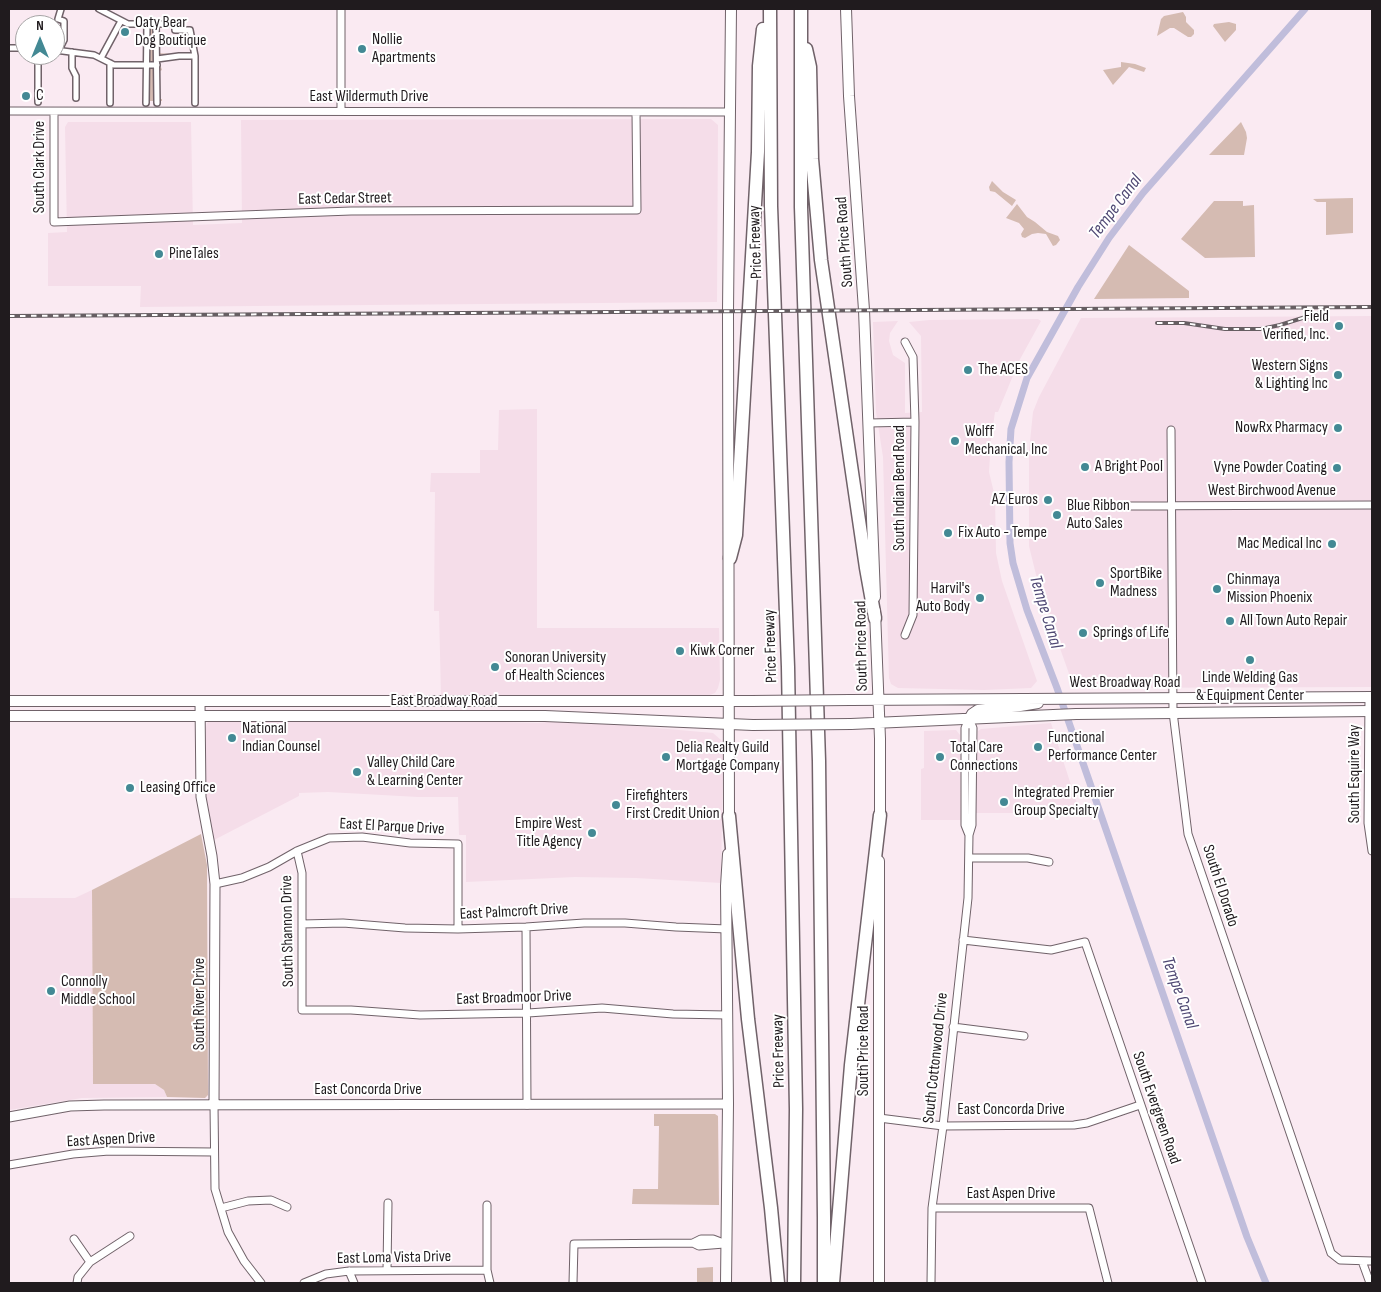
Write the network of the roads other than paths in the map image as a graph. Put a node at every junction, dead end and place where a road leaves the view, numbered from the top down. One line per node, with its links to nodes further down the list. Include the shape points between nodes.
1 (99, 9): 8 (street)
2 (341, 9): 26 (street)
3 (731, 9): 29 (main road)
4 (765, 9): 38 (highway, via 736,535)
5 (770, 9): 110 (highway, Price Freeway, via 771,206 788,676 796,1109)
6 (846, 9): 33 (main road, South Price Road)
7 (801, 15): 39 (highway, via 810,66 812,149 821,260); 111 (highway, via 801,207 819,761)
8 (121, 21): 9 (street); 14 (street)
9 (147, 24): 10 (street); 18 (street)
10 (156, 24): 13 (street, via 175,24 175,30 190,30); 15 (street)
11 (65, 51): 12 (street)
12 (72, 52): 14 (street); 19 (street)
13 (195, 56): 15 (street); 24 (street)
14 (101, 58): 16 (street)
15 (157, 62): 18 (street); 23 (street)
16 (110, 63): 18 (street); 21 (street)
17 (38, 65): 20 (street)
18 (146, 65): 22 (street)
19 (76, 98)
20 (38, 102)
21 (110, 102)
22 (146, 103)
23 (157, 103)
24 (195, 103)
25 (9, 111): 27 (street, East Wildermuth Drive)
26 (341, 111): 27 (street, East Wildermuth Drive); 28 (street, East Wildermuth Drive)
27 (54, 112): 30 (street, South Clark Drive)
28 (636, 112): 29 (street, East Wildermuth Drive); 30 (street, East Cedar Street, via 637,210 351,211)
29 (729, 112): 38 (main road)
30 (54, 222)
31 (905, 342): 32 (street, South Indian Bend Road, via 913,357)
32 (914, 422): 33 (street); 40 (street, South Indian Bend Road, via 913,615)
33 (869, 423): 39 (main road, South Price Road)
34 (1172, 430): 37 (street, South El Dorado)
35 (1372, 505): 37 (street, West Birchwood Avenue)
36 (1106, 506): 37 (street, West Birchwood Avenue)
37 (1172, 506): 43 (street, South El Dorado)
38 (730, 558): 45 (main road)
39 (875, 618): 44 (main road, South Price Road)
40 (905, 635)
41 (1371, 697): 43 (main road, West Broadway Road); 51 (street, South Esquire Way)
42 (1048, 698): 43 (main road, West Broadway Road); 44 (main road, West Broadway Road); 56 (main road, via 1020,706 978,710)
43 (1173, 698): 50 (street, South El Dorado)
44 (878, 700): 45 (main road, East Broadway Road, bridge); 57 (main road, South Price Road)
45 (728, 701): 49 (main road, East Broadway Road); 58 (main road)
46 (9, 702): 47 (main road, East Broadway Road)
47 (200, 702): 48 (main road, East Broadway Road); 53 (street, South River Drive)
48 (448, 702): 49 (main road, East Broadway Road); 54 (main road)
49 (545, 702): 55 (main road)
50 (1173, 712): 51 (main road, West Broadway Road); 56 (main road, West Broadway Road); 96 (street, South El Dorado, via 1188,834 1300,1164 1331,1253 1340,1260)
51 (1371, 712): 64 (street, South Esquire Way, via 1368,823)
52 (9, 716): 53 (main road, East Broadway Road)
53 (201, 716): 54 (main road, East Broadway Road); 68 (street, South River Drive, via 201,797)
54 (448, 716): 55 (main road, East Broadway Road)
55 (545, 716): 58 (main road, East Broadway Road)
56 (968, 719): 57 (main road, West Broadway Road); 59 (street, South Cottonwood Drive); 60 (street, South Cottonwood Drive, via 973,728)
57 (879, 724): 58 (main road, East Broadway Road, bridge); 61 (main road, South Price Road)
58 (728, 725): 62 (main road)
59 (965, 771): 60 (street); 63 (street, South Cottonwood Drive, via 965,825)
60 (972, 783): 63 (street, South Cottonwood Drive)
61 (880, 815): 84 (main road, South Price Road); 112 (highway, via 851,1065)
62 (729, 816): 72 (main road); 109 (highway)
63 (969, 835): 66 (street, South Cottonwood Drive)
64 (1372, 851)
65 (297, 852): 68 (street, East El Parque Drive, via 242,878); 69 (street, South Shannon Drive, via 302,874); 71 (street, East El Parque Drive, via 329,838 362,837 458,844)
66 (969, 858): 67 (street, via 1028,858); 73 (street, South Cottonwood Drive)
67 (1049, 862)
68 (215, 884): 81 (street, South River Drive)
69 (302, 924): 71 (street, East Palmcroft Drive); 74 (street, South Shannon Drive)
70 (526, 928): 71 (street, East Palmcroft Drive); 72 (street, East Palmcroft Drive, via 625,923); 75 (street)
71 (458, 929)
72 (727, 929): 76 (main road)
73 (963, 940): 77 (street, South Cottonwood Drive); 80 (street, South Evergreen Road, via 1051,950 1085,942)
74 (302, 1010): 75 (street, East Broadmoor Drive)
75 (528, 1013): 76 (street, East Broadmoor Drive, via 602,1008); 82 (street)
76 (727, 1015): 79 (main road)
77 (953, 1027): 78 (street); 85 (street, South Cottonwood Drive)
78 (1024, 1036)
79 (728, 1104): 82 (street, East Concorda Drive); 95 (main road)
80 (1140, 1105): 85 (street, East Concorda Drive, via 1074,1125); 116 (street, South Evergreen Road)
81 (214, 1106): 82 (street, East Concorda Drive); 83 (street, East Concorda Drive, via 70,1106); 86 (street, South River Drive)
82 (527, 1106)
83 (9, 1117)
84 (879, 1118): 85 (street, East Concorda Drive); 113 (main road, South Price Road)
85 (943, 1126): 92 (street, South Cottonwood Drive)
86 (214, 1152): 87 (street, East Aspen Drive, via 109,1151); 91 (street, South River Drive, via 215,1189)
87 (9, 1165)
88 (388, 1203): 99 (street)
89 (487, 1205): 100 (street)
90 (288, 1207): 91 (street, via 271,1200 248,1201)
91 (220, 1208): 103 (street, South River Drive, via 244,1262)
92 (932, 1208): 114 (street, South Cottonwood Drive); 115 (street, East Aspen Drive, via 1089,1208)
93 (130, 1236): 98 (street)
94 (74, 1239): 98 (street)
95 (726, 1244): 107 (street, via 713,1239 574,1244); 108 (main road)
96 (1362, 1261): 97 (street); 117 (street)
97 (1372, 1261)
98 (90, 1262): 102 (street)
99 (388, 1270): 100 (street, East Loma Vista Drive); 101 (street, East Loma Vista Drive)
100 (488, 1270): 106 (street)
101 (349, 1271): 104 (street, East Loma Vista Drive, via 326,1274); 105 (street)
102 (77, 1283)
103 (261, 1283)
104 (304, 1283)
105 (354, 1283)
106 (490, 1283)
107 (573, 1283)
108 (726, 1283)
109 (778, 1283)
110 (794, 1283)
111 (824, 1283)
112 (834, 1283)
113 (879, 1283)
114 (931, 1283)
115 (1108, 1283)
116 (1202, 1283)
117 (1370, 1283)

